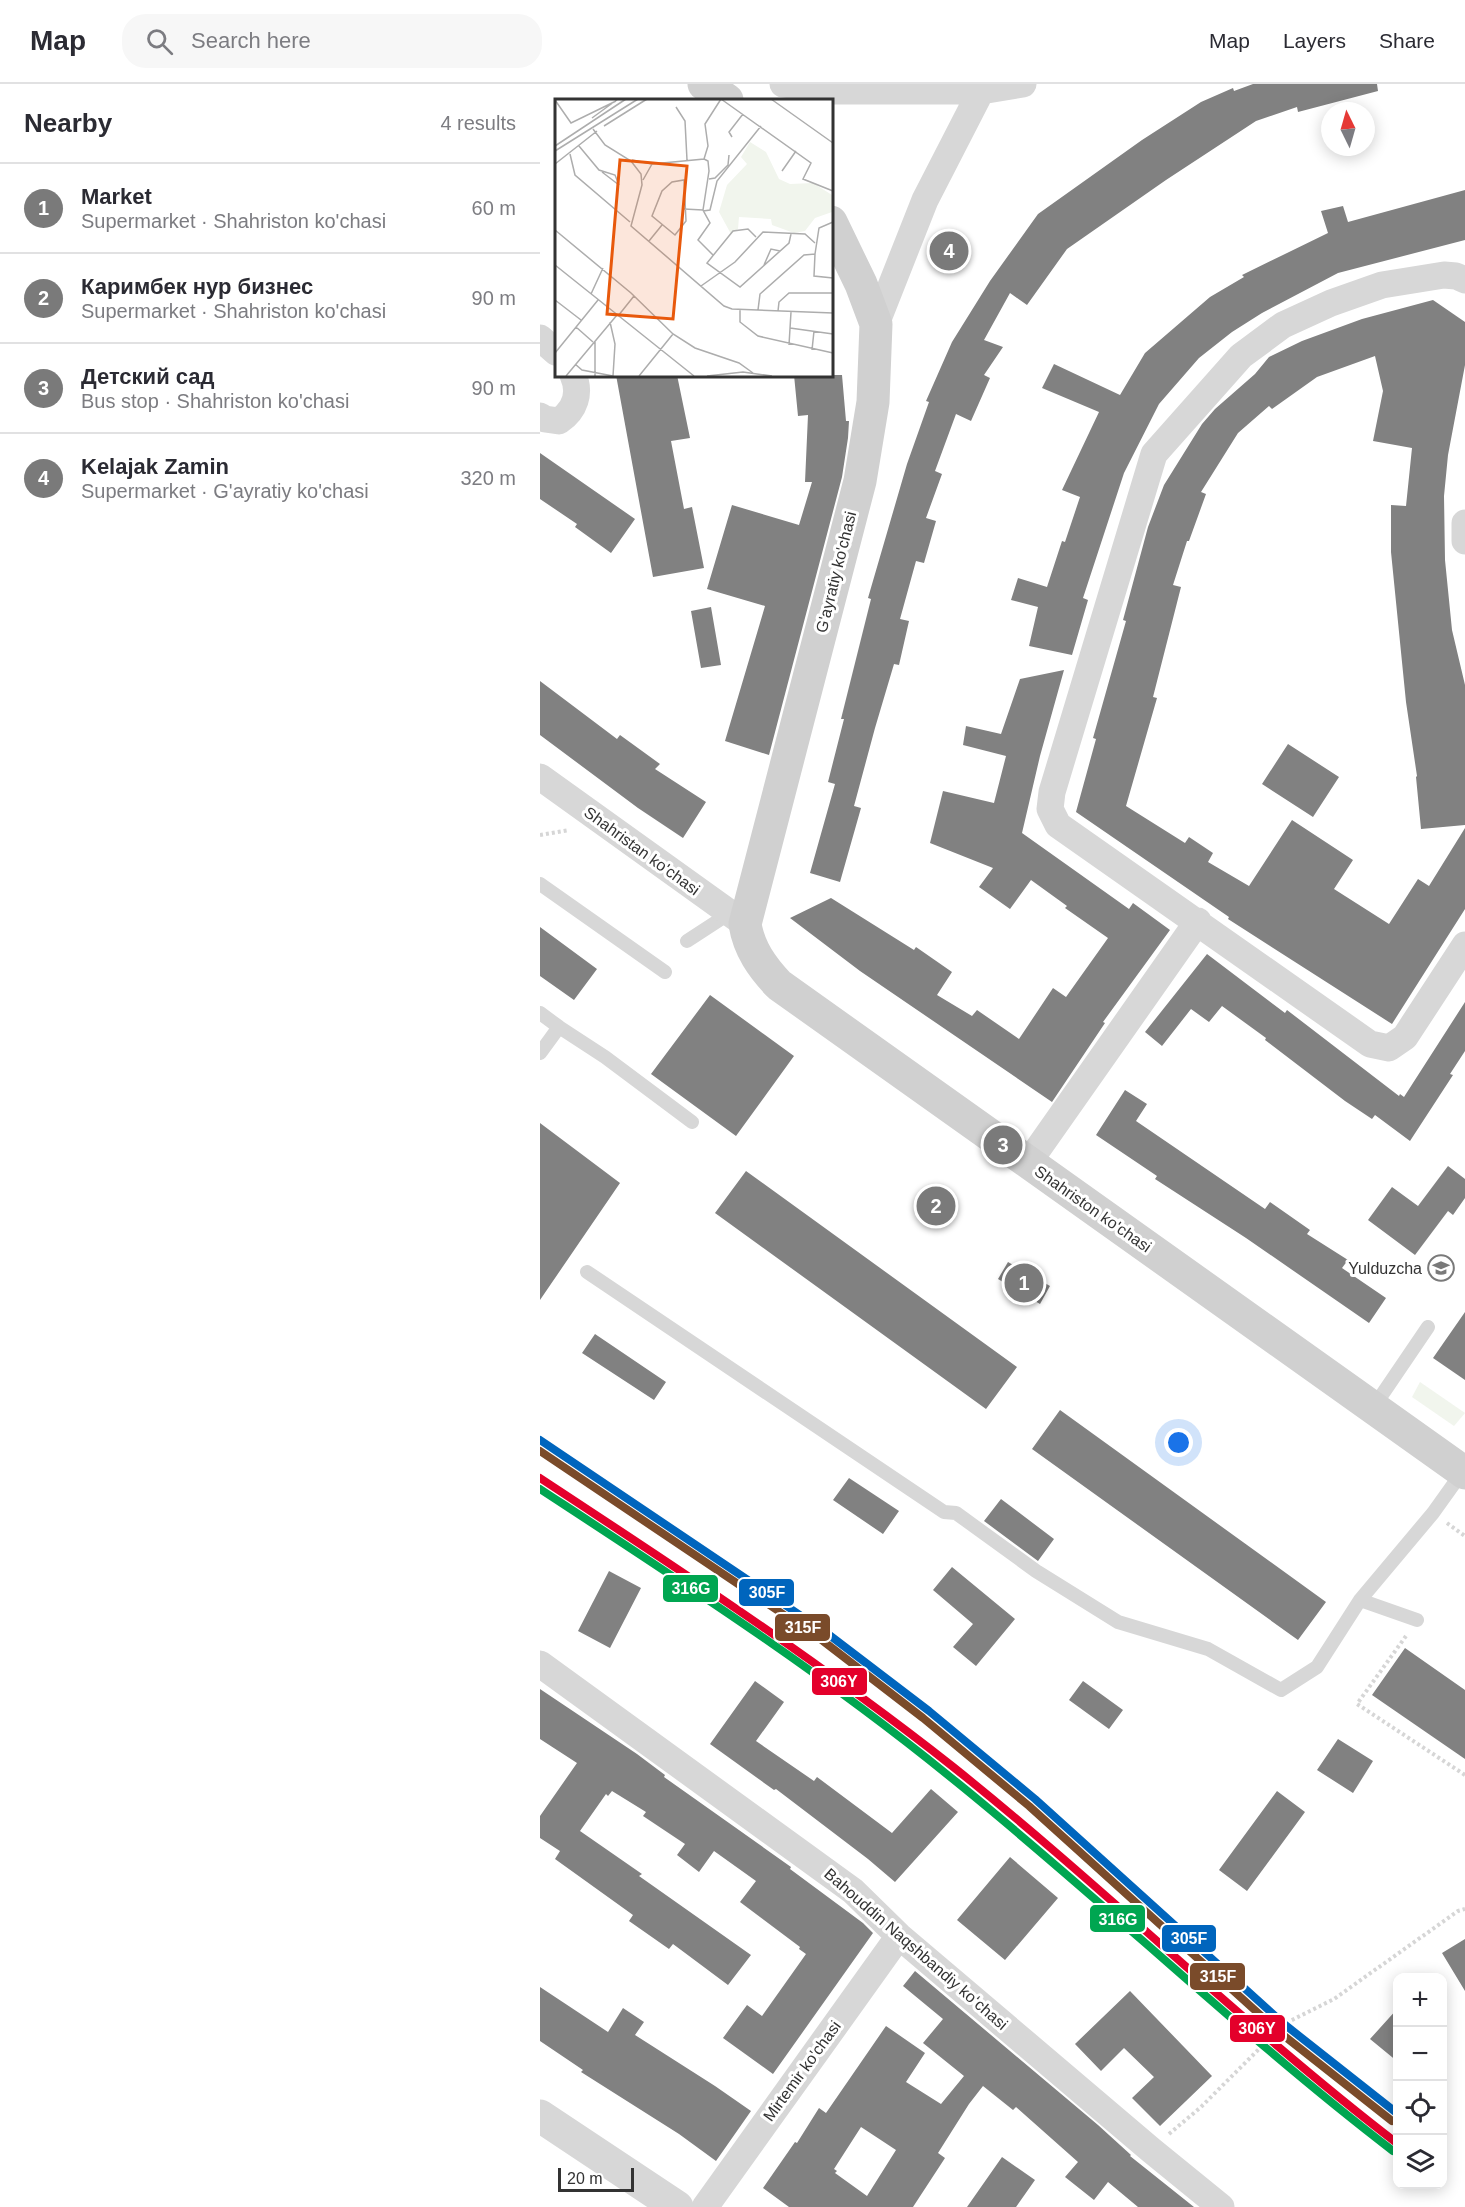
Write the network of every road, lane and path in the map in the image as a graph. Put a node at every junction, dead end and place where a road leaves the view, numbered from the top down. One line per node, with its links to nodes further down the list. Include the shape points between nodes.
1 (705, 84): 5 (main road)
2 (783, 84): 4 (street, via 830,91)
3 (1023, 84): 4 (street)
4 (981, 91): 8 (street, via 925,200)
5 (726, 99)
6 (832, 224): 8 (main road, G'ayratiy ko'chasi)
7 (1465, 280): 18 (street, via 1444,274 1382,285 1283,325 1242,356 1154,454 1050,809 1058,825)
8 (876, 324): 17 (main road, G'ayratiy ko'chasi, via 873,402 860,481)
9 (540, 338): 10 (street)
10 (555, 351)
11 (573, 376): 12 (street, via 577,398 569,414)
12 (550, 419)
13 (1465, 523): 14 (street)
14 (1465, 541)
15 (540, 777): 17 (street, Shahristan ko'chasi)
16 (540, 884): 21 (lane)
17 (737, 919): 19 (lane); 26 (main road, Shahriston ko'chasi, via 778,985)
18 (1198, 921): 20 (street, via 1370,1044 1389,1048 1405,1037); 26 (street)
19 (687, 941)
20 (1465, 945)
21 (665, 972)
22 (540, 1013): 23 (lane)
23 (559, 1027): 24 (lane); 25 (lane)
24 (540, 1053)
25 (692, 1122)
26 (1028, 1163): 29 (main road, Shahriston ko'chasi)
27 (587, 1272): 31 (lane, via 944,1512 956,1513 1036,1571 1118,1622 1208,1649 1281,1690 1317,1667)
28 (1428, 1327): 29 (lane)
29 (1373, 1408): 30 (main road, Shahriston ko'chasi)
30 (1464, 1472): 31 (lane)
31 (1360, 1600): 32 (lane)
32 (1417, 1620): 34 (path, via 1358,1704)
33 (540, 1664): 36 (street, Bahouddin Naqshbandiy koʻchasi, via 853,1891)
34 (1465, 1775)
35 (1465, 1909): 38 (path, via 1334,1999 1284,2024 1200,2108)
36 (899, 1936): 38 (street, Bahouddin Naqshbandiy koʻchasi); 40 (street, Mirtemir ko'chasi)
37 (540, 2116): 39 (street)
38 (1150, 2150): 41 (street, Bahouddin Naqshbandiy koʻchasi)
39 (677, 2207)
40 (705, 2207)
41 (1221, 2207)

